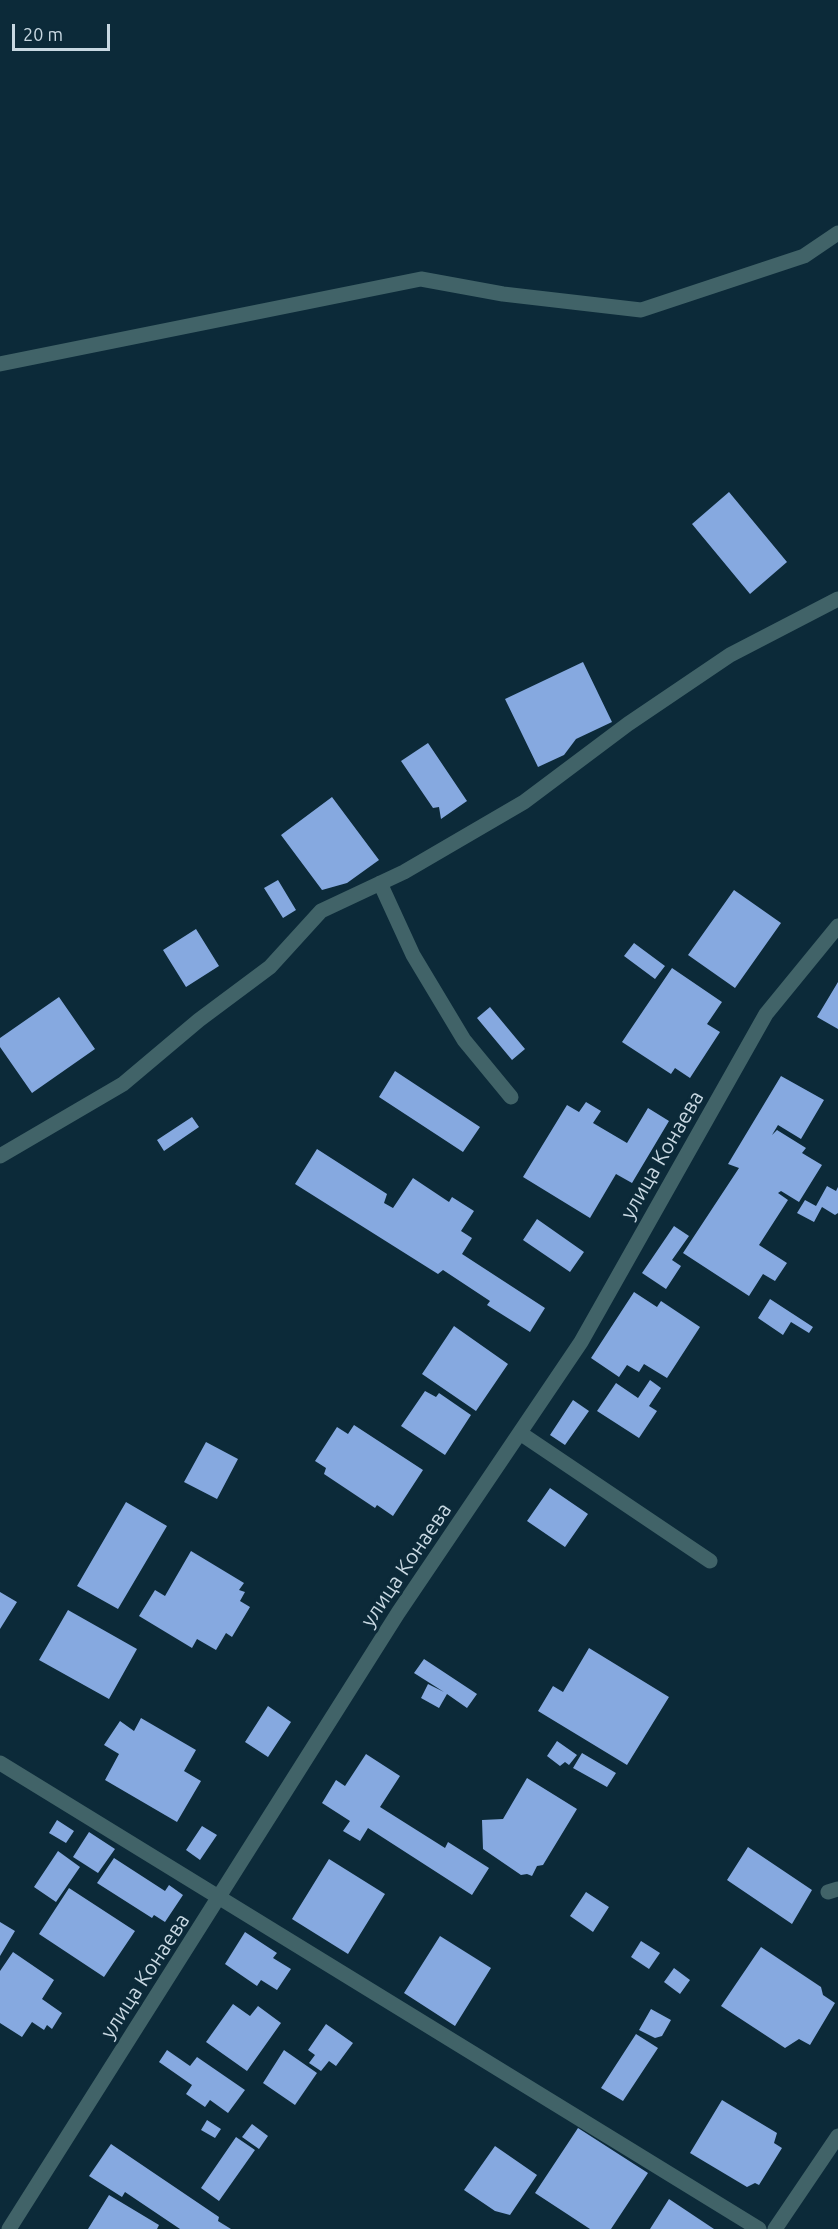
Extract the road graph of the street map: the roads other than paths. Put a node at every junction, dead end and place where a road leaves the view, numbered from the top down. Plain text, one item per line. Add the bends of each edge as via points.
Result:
1 (838, 233) edge
2 (0, 364) edge
3 (838, 599) edge
4 (380, 883) junction
5 (838, 926) edge
6 (511, 1097) dead end
7 (0, 1156) edge
8 (520, 1433) junction
9 (710, 1561) dead end
10 (0, 1763) edge
11 (221, 1897) junction
12 (838, 2136) edge
13 (9, 2229) edge
14 (759, 2229) edge
15 (775, 2229) edge

1 - 2 street via 804,256 641,310 503,294 421,279
3 - 4 street via 730,656 628,724 524,802
4 - 6 street via 413,955 464,1040
4 - 7 street via 321,911 270,967 123,1084
5 - 8 street, улица Конаева via 766,1014 580,1342
8 - 9 street
8 - 11 street, улица Конаева via 398,1613
10 - 11 street
11 - 13 street, улица Конаева
11 - 14 street
12 - 15 street

